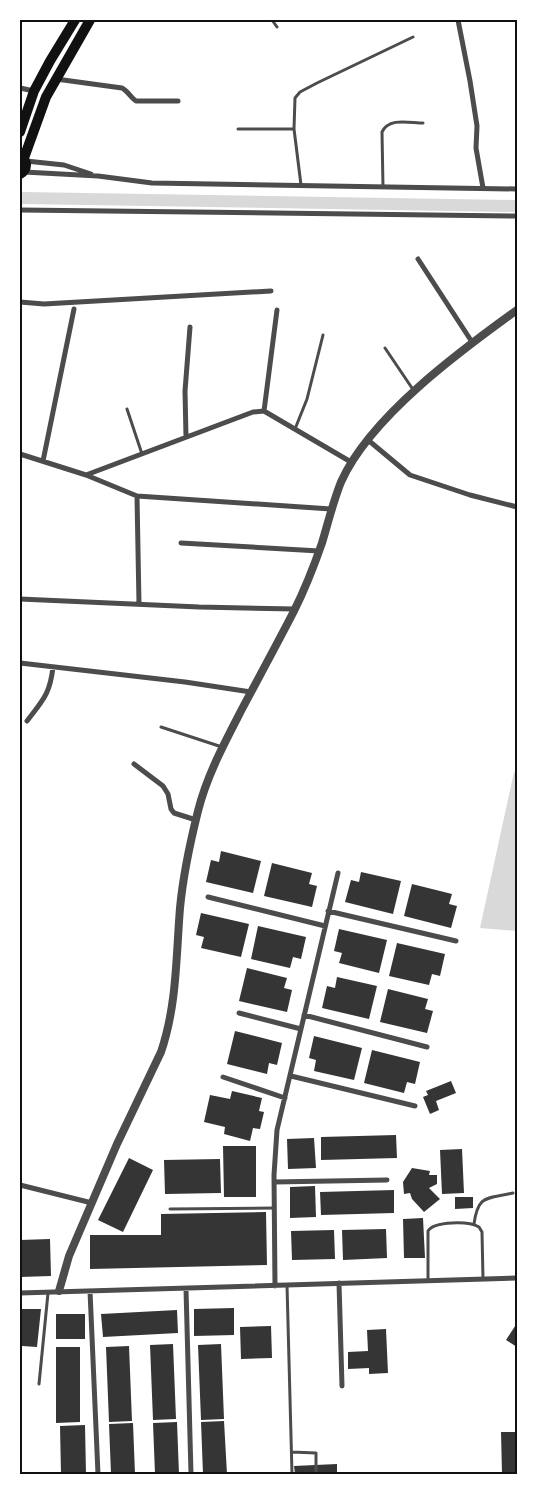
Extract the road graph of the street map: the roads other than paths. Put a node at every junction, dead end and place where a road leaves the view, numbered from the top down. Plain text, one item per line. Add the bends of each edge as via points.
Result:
1 (75, 20) edge
2 (90, 20) edge
3 (272, 20) edge
4 (458, 20) edge
5 (277, 27) dead end
6 (413, 38) dead end
7 (56, 79) junction
8 (20, 88) edge
9 (34, 91) junction
10 (178, 101) dead end
11 (423, 123) dead end
12 (238, 129) dead end
13 (294, 129) junction
14 (20, 132) edge
15 (23, 158) edge
16 (21, 175) edge
17 (98, 176) junction
18 (300, 185) junction
19 (383, 186) junction
20 (483, 188) junction
21 (517, 189) edge
22 (20, 210) edge
23 (517, 216) edge
24 (418, 259) dead end
25 (271, 291) dead end
26 (20, 302) edge
27 (74, 309) dead end
28 (277, 310) dead end
29 (517, 310) edge
30 (190, 327) dead end
31 (324, 335) dead end
32 (472, 342) junction
33 (385, 348) dead end
34 (414, 392) junction
35 (127, 409) dead end
36 (264, 411) junction
37 (295, 430) junction
38 (186, 438) junction
39 (368, 440) junction
40 (20, 454) edge
41 (142, 454) junction
42 (43, 461) junction
43 (351, 462) junction
44 (86, 475) junction
45 (137, 496) junction
46 (517, 507) edge
47 (332, 509) junction
48 (181, 543) dead end
49 (319, 551) junction
50 (20, 599) edge
51 (139, 604) junction
52 (295, 609) junction
53 (20, 663) edge
54 (53, 667) junction
55 (251, 692) junction
56 (27, 721) dead end
57 (161, 727) dead end
58 (222, 747) junction
59 (134, 764) dead end
60 (196, 820) junction
61 (338, 873) dead end
62 (208, 897) dead end
63 (328, 911) junction
64 (325, 926) junction
65 (456, 941) dead end
66 (240, 1013) dead end
67 (304, 1015) junction
68 (302, 1029) junction
69 (427, 1047) dead end
70 (223, 1076) dead end
71 (291, 1076) junction
72 (285, 1098) junction
73 (416, 1106) dead end
74 (387, 1180) dead end
75 (274, 1182) junction
76 (20, 1186) edge
77 (513, 1193) dead end
78 (92, 1203) junction
79 (275, 1208) junction
80 (170, 1209) dead end
81 (474, 1224) junction
82 (483, 1278) junction
83 (517, 1278) edge
84 (428, 1280) junction
85 (339, 1283) junction
86 (287, 1285) junction
87 (275, 1286) junction
88 (186, 1289) junction
89 (59, 1291) junction
90 (90, 1291) junction
91 (48, 1292) junction
92 (20, 1293) edge
93 (39, 1384) dead end
94 (342, 1386) dead end
95 (292, 1452) junction
96 (98, 1474) edge
97 (191, 1474) edge
98 (292, 1474) edge
99 (316, 1474) edge

1 - 9 main road
2 - 7 main road
3 - 5 lane
4 - 20 street via 477,126 476,148
6 - 13 lane via 300,92 295,98
7 - 10 street via 122,88 136,101
7 - 15 main road
8 - 9 street
9 - 14 main road
11 - 19 lane via 391,122 385,126 382,132
12 - 13 lane
13 - 18 lane
15 - 16 main road via 26,167
15 - 17 street via 64,165
16 - 17 street
17 - 18 street via 152,183
18 - 19 street
19 - 20 street
20 - 21 street
22 - 23 street
24 - 32 street
25 - 26 street via 44,304
27 - 42 street
28 - 36 street
29 - 32 street
30 - 38 street via 185,391
31 - 37 lane
32 - 34 street
33 - 34 lane
34 - 39 street
35 - 41 lane
36 - 37 street
36 - 38 street via 253,412
37 - 43 street
38 - 41 street
39 - 43 street
39 - 46 street via 410,475
40 - 42 street
41 - 44 street
42 - 44 street
43 - 47 street
44 - 45 street
45 - 47 street
45 - 51 street
47 - 49 street
48 - 49 street
49 - 52 street
50 - 51 street
51 - 52 street
52 - 55 street
53 - 54 street
54 - 55 street
54 - 56 street via 47,694
55 - 58 street
57 - 58 lane
58 - 60 street
59 - 60 street via 166,791 174,813
60 - 78 street via 182,892 172,1016 161,1052
61 - 63 street
62 - 64 street
63 - 64 street
63 - 65 street
64 - 67 street
66 - 68 street
67 - 68 street
67 - 69 street
68 - 71 street
70 - 72 street
71 - 72 street
71 - 73 street
72 - 75 street via 277,1130
74 - 75 street
75 - 79 street
76 - 78 street
77 - 81 lane via 484,1199 476,1209
78 - 89 street via 69,1256
79 - 80 lane
79 - 87 street
81 - 82 lane via 482,1232
81 - 84 lane via 437,1224 430,1228 427,1238
82 - 83 street
82 - 84 street
84 - 85 street
85 - 86 street
85 - 94 street
86 - 87 street
86 - 95 lane
87 - 88 street
88 - 90 street
88 - 97 street
89 - 90 street
89 - 91 street
90 - 96 street
91 - 92 street
91 - 93 lane
95 - 98 lane
95 - 99 lane via 316,1453

